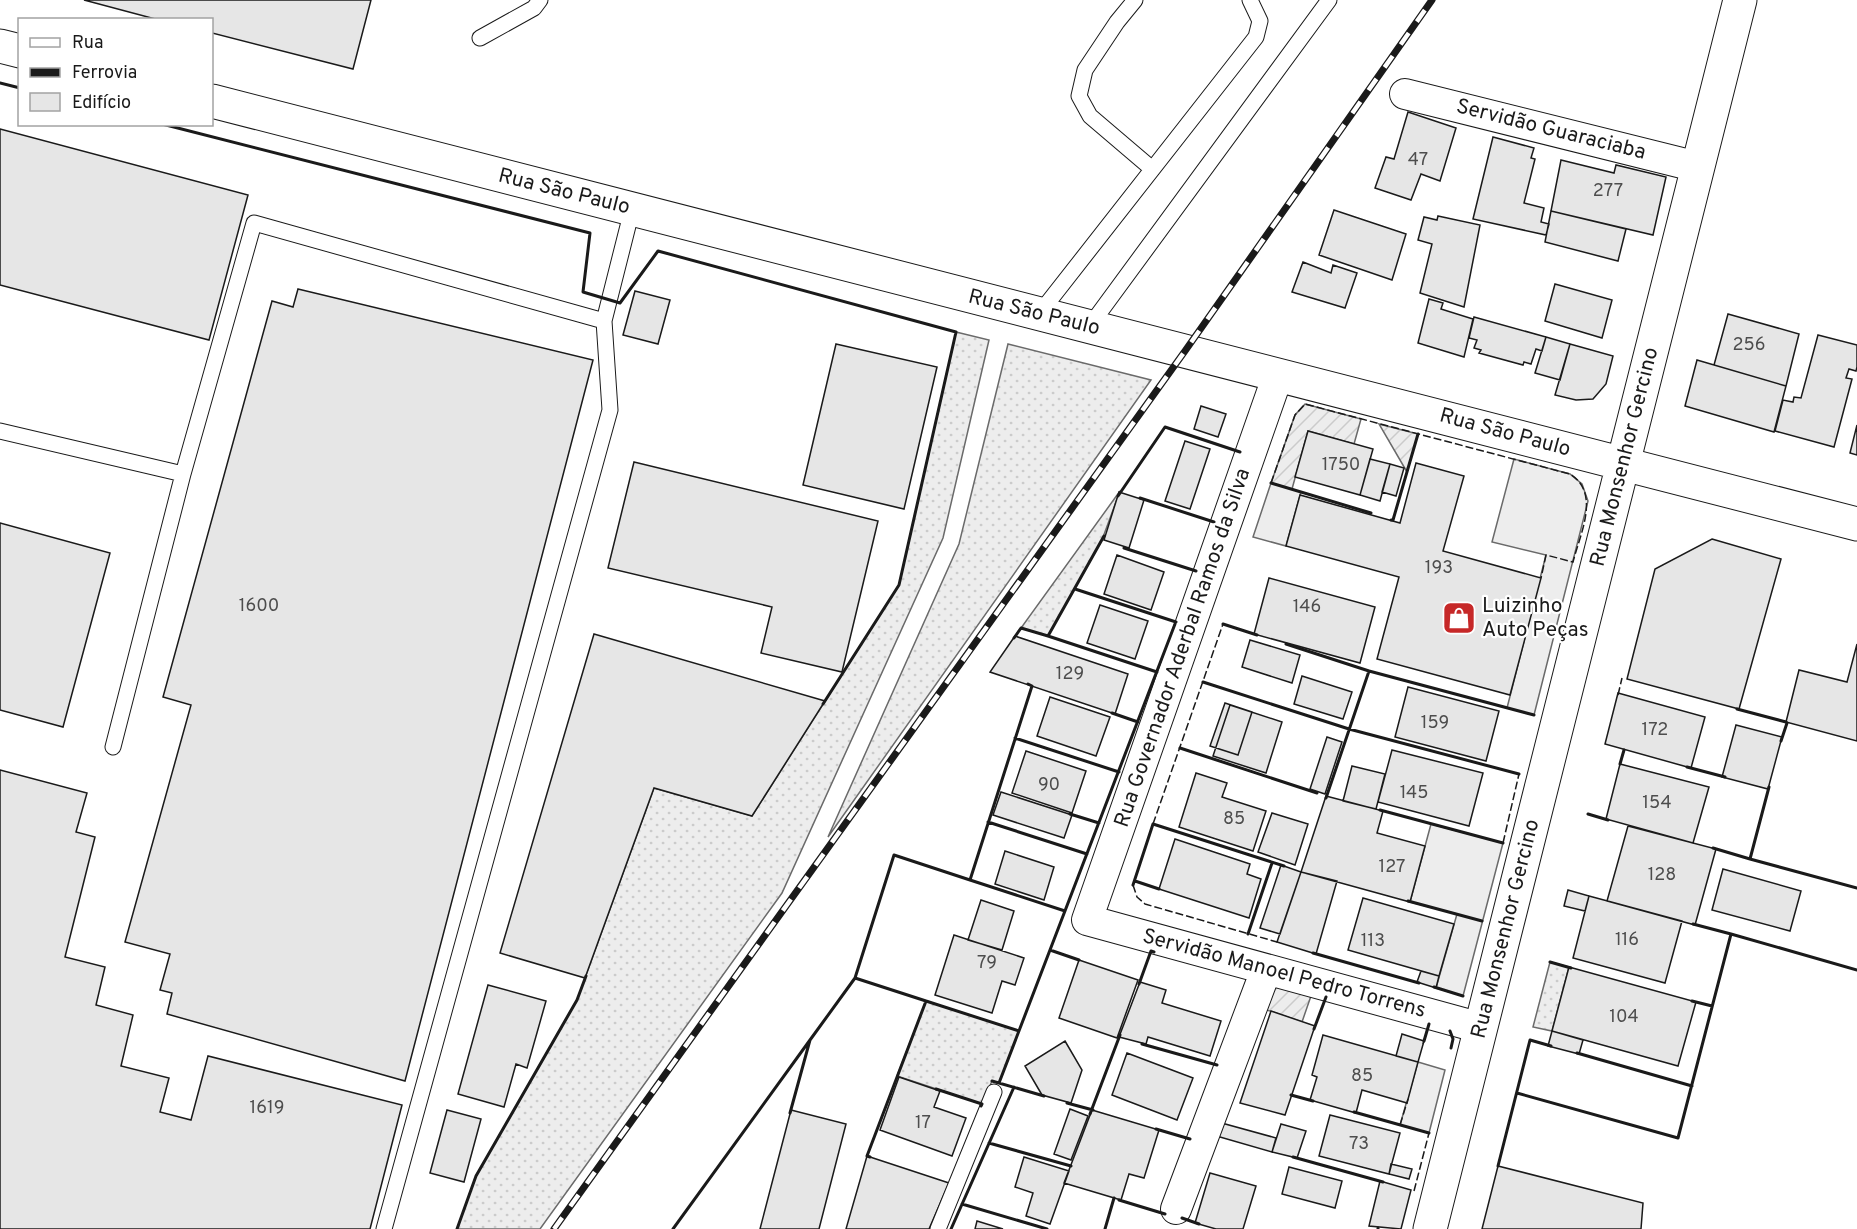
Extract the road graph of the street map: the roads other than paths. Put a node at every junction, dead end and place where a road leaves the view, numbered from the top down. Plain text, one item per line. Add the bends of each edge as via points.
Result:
1 (540, 0) edge
2 (1135, 0) edge
3 (1250, 0) edge
4 (1329, 0) edge
5 (1740, 0) edge
6 (480, 38) dead end
7 (0, 46) edge
8 (18, 50) edge
9 (1405, 94) dead end
10 (213, 101) edge
11 (1698, 167) junction
12 (1150, 168) junction
13 (632, 210) junction
14 (1039, 314) junction
15 (604, 321) junction
16 (1089, 327) junction
17 (1278, 375) junction
18 (0, 432) edge
19 (1623, 464) junction
20 (183, 474) junction
21 (1857, 525) edge
22 (113, 747) dead end
23 (1087, 920) joint
24 (1266, 970) junction
25 (1481, 1028) junction
26 (994, 1092) dead end
27 (1176, 1209) dead end
28 (384, 1229) edge
29 (938, 1229) edge
30 (1430, 1229) edge

1 - 6 lane via 534,8
2 - 12 lane via 1085,70 1079,96 1090,116
3 - 12 lane via 1260,21 1256,37
4 - 16 lane
5 - 11 main road, Rua Monsenhor Gercino
7 - 8 main road
9 - 11 street, Servidão Guaraciaba
10 - 13 main road, Rua São Paulo
11 - 19 main road, Rua Monsenhor Gercino
12 - 14 lane
13 - 14 main road, Rua São Paulo
13 - 15 lane
14 - 16 main road, Rua São Paulo
15 - 20 lane via 254,223
15 - 28 lane via 610,410
16 - 17 main road, Rua São Paulo
17 - 19 main road, Rua São Paulo
17 - 23 street, Rua Governador Aderbal Ramos da Silva
18 - 20 lane
19 - 21 main road, Rua São Paulo
19 - 25 main road, Rua Monsenhor Gercino
20 - 22 lane
23 - 24 street, Servidão Manoel Pedro Torrens
24 - 25 street, Servidão Manoel Pedro Torrens
24 - 27 street
25 - 30 main road, Rua Monsenhor Gercino
26 - 29 lane

